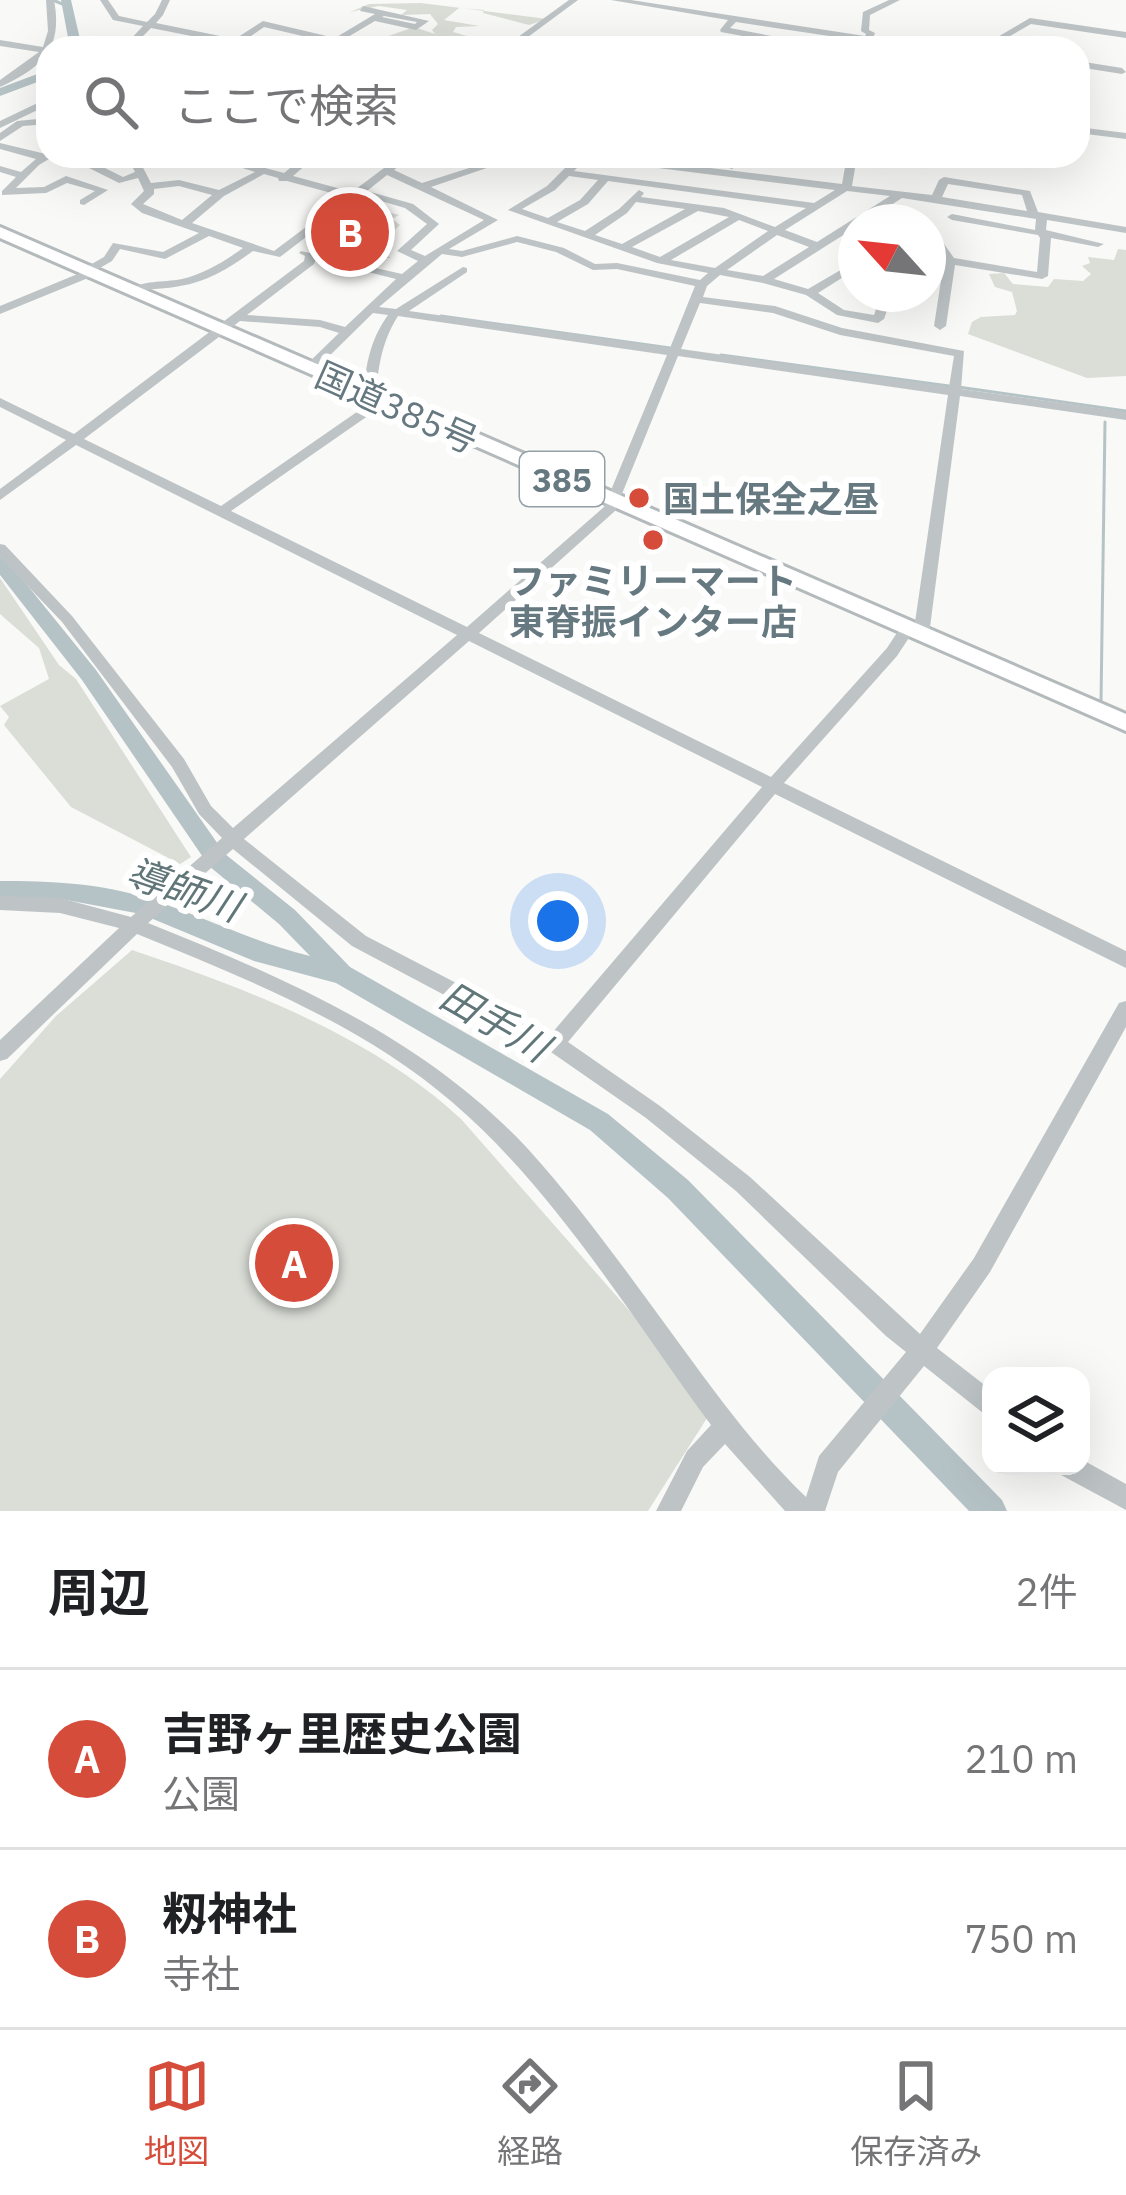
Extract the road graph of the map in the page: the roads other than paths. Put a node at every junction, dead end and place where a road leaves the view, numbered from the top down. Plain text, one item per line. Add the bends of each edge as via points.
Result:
1 (50, 0) edge
2 (104, 0) edge
3 (130, 0) edge
4 (166, 0) edge
5 (574, 0) edge
6 (615, 0) edge
7 (896, 0) edge
8 (363, 9) dead end
9 (734, 19) junction
10 (152, 21) junction
11 (1126, 35) edge
12 (53, 36) edge
13 (138, 36) edge
14 (209, 36) edge
15 (249, 36) edge
16 (315, 36) edge
17 (345, 36) edge
18 (524, 36) edge
19 (763, 36) edge
20 (824, 36) edge
21 (870, 36) edge
22 (1004, 36) edge
23 (0, 44) edge
24 (36, 49) edge
25 (36, 61) edge
26 (1090, 66) edge
27 (1123, 71) dead end
28 (0, 84) edge
29 (36, 108) edge
30 (10, 123) edge
31 (1090, 132) edge
32 (1126, 136) edge
33 (0, 142) edge
34 (36, 153) edge
35 (36, 166) edge
36 (103, 168) edge
37 (138, 168) edge
38 (243, 168) edge
39 (296, 168) edge
40 (391, 168) edge
41 (480, 168) edge
42 (573, 168) edge
43 (688, 168) edge
44 (733, 168) edge
45 (850, 168) edge
46 (0, 169) edge
47 (387, 171) junction
48 (714, 171) junction
49 (140, 173) junction
50 (569, 173) junction
51 (260, 174) junction
52 (24, 176) junction
53 (755, 176) junction
54 (606, 177) junction
55 (283, 179) junction
56 (646, 182) junction
57 (425, 186) junction
58 (148, 187) junction
59 (848, 187) junction
60 (705, 189) junction
61 (5, 194) edge
62 (220, 194) junction
63 (358, 194) junction
64 (901, 194) junction
65 (634, 199) junction
66 (935, 199) junction
67 (84, 202) dead end
68 (886, 204) edge
69 (817, 206) junction
70 (696, 207) junction
71 (1012, 211) junction
72 (1038, 215) junction
73 (738, 216) junction
74 (952, 217) dead end
75 (493, 220) junction
76 (549, 222) junction
77 (185, 223) junction
78 (1004, 227) junction
79 (777, 230) junction
80 (1126, 230) edge
81 (0, 232) edge
82 (207, 233) junction
83 (1038, 233) junction
84 (838, 234) edge
85 (587, 235) junction
86 (517, 239) junction
87 (996, 240) dead end
88 (1098, 244) dead end
89 (294, 245) junction
90 (817, 246) junction
91 (624, 247) junction
92 (250, 248) junction
93 (443, 251) junction
94 (946, 255) edge
95 (310, 257) junction
96 (427, 260) junction
97 (661, 261) junction
98 (950, 261) junction
99 (716, 269) junction
100 (463, 270) dead end
101 (87, 273) junction
102 (838, 275) edge
103 (404, 278) junction
104 (765, 280) junction
105 (702, 284) junction
106 (0, 292) edge
107 (131, 292) junction
108 (810, 293) junction
109 (694, 299) junction
110 (21, 301) junction
111 (371, 309) junction
112 (0, 310) edge
113 (881, 312) edge
114 (396, 313) junction
115 (878, 319) junction
116 (230, 324) junction
117 (940, 326) dead end
118 (347, 332) junction
119 (889, 343) junction
120 (672, 352) junction
121 (309, 369) junction
122 (956, 392) junction
123 (376, 398) junction
124 (0, 402) edge
125 (1126, 416) edge
126 (76, 440) junction
127 (0, 496) edge
128 (612, 501) junction
129 (222, 512) junction
130 (0, 548) edge
131 (914, 632) junction
132 (468, 634) junction
133 (1126, 723) edge
134 (773, 784) junction
135 (231, 838) junction
136 (0, 902) edge
137 (135, 924) junction
138 (1126, 960) edge
139 (1126, 1009) edge
140 (1121, 1037) edge
141 (555, 1044) junction
142 (0, 1052) edge
143 (923, 1349) junction
144 (982, 1398) edge
145 (727, 1425) junction
146 (1086, 1475) edge
147 (1126, 1498) edge
148 (668, 1511) edge
149 (803, 1511) edge
150 (813, 1511) edge

1 - 12 street
2 - 10 street via 116,18
3 - 10 street via 124,16
4 - 10 street
5 - 18 street
6 - 9 street
7 - 21 street via 866,14
8 - 17 street via 377,16
9 - 19 street via 724,30
9 - 20 street
10 - 13 street
10 - 14 street
11 - 22 street via 1030,21
15 - 16 street via 263,24
23 - 24 street
25 - 28 street
26 - 27 street
29 - 30 street
30 - 33 street
31 - 32 street
33 - 34 street
35 - 52 street
36 - 49 street via 123,181
37 - 49 street
38 - 51 street
39 - 55 street
40 - 47 street
41 - 57 street
42 - 50 street
43 - 48 street
44 - 53 street
45 - 59 street
46 - 52 street
47 - 57 street
47 - 63 street
48 - 53 street
48 - 60 street
49 - 58 street
50 - 54 street
50 - 76 street via 513,210
51 - 55 street
51 - 62 street
52 - 61 street
53 - 59 street
54 - 56 street
54 - 76 street
55 - 63 street
56 - 60 street
56 - 65 street
57 - 75 street
58 - 62 street via 179,182
58 - 77 street via 150,195 136,204
59 - 64 street
59 - 69 street
60 - 69 street
61 - 67 street via 66,179 103,190
62 - 77 street
63 - 89 street
63 - 96 street via 409,206 434,224 403,251
64 - 66 street
64 - 68 street
65 - 70 street
65 - 85 street
66 - 71 street
66 - 72 street via 944,180 1026,193
69 - 79 street
70 - 73 street
70 - 91 street
71 - 72 street
71 - 78 street
72 - 80 street
72 - 83 street
73 - 79 street
73 - 97 street
74 - 78 street
75 - 86 street
75 - 93 street
76 - 85 street
77 - 82 street
78 - 83 street
78 - 87 street
79 - 90 street
79 - 99 street
81 - 101 highway, 国道385号 / 385
82 - 92 street
82 - 101 street via 165,256 117,245
83 - 88 street
83 - 98 street via 1042,276
84 - 90 street
85 - 91 street
86 - 93 street via 462,254
86 - 105 street via 593,267
89 - 92 street via 280,255
89 - 95 street
90 - 104 street
91 - 97 street
92 - 107 street via 221,269
93 - 96 street
94 - 98 street
95 - 103 street
95 - 116 street
96 - 103 street
97 - 99 street
98 - 117 street
99 - 104 street
99 - 105 street
100 - 114 street
101 - 107 highway, 国道385号 / 385
101 - 110 street
102 - 108 street
103 - 111 street
104 - 108 street
105 - 109 street
106 - 110 street
107 - 116 highway, 国道385号 / 385
108 - 115 street via 841,314
109 - 119 street via 782,311
109 - 120 street
110 - 112 street
111 - 114 street
111 - 118 street
113 - 115 street
114 - 120 street
114 - 123 street via 381,329
115 - 119 street
116 - 118 street via 309,320
116 - 121 highway, 国道385号 / 385
116 - 126 street
118 - 121 street
119 - 122 street via 960,354
120 - 122 street
120 - 128 street
121 - 123 highway, 国道385号 / 385
122 - 125 street
122 - 131 street
123 - 128 highway, 国道385号 / 385
123 - 129 street
124 - 126 street
126 - 127 street
126 - 129 street
128 - 131 highway, 国道385号 / 385
128 - 132 street
129 - 132 street
130 - 135 street via 107,668
131 - 133 highway, 国道385号 / 385
131 - 134 street
132 - 134 street
132 - 135 street
134 - 138 street
134 - 141 street
135 - 137 street
135 - 141 street via 359,941
136 - 137 street via 76,906
137 - 142 street
137 - 145 street via 374,1036 471,1107 565,1210
139 - 140 street
140 - 143 street
141 - 143 street via 742,1184
143 - 144 street
143 - 150 street via 828,1465
145 - 148 street via 695,1459
145 - 149 street
146 - 147 street

